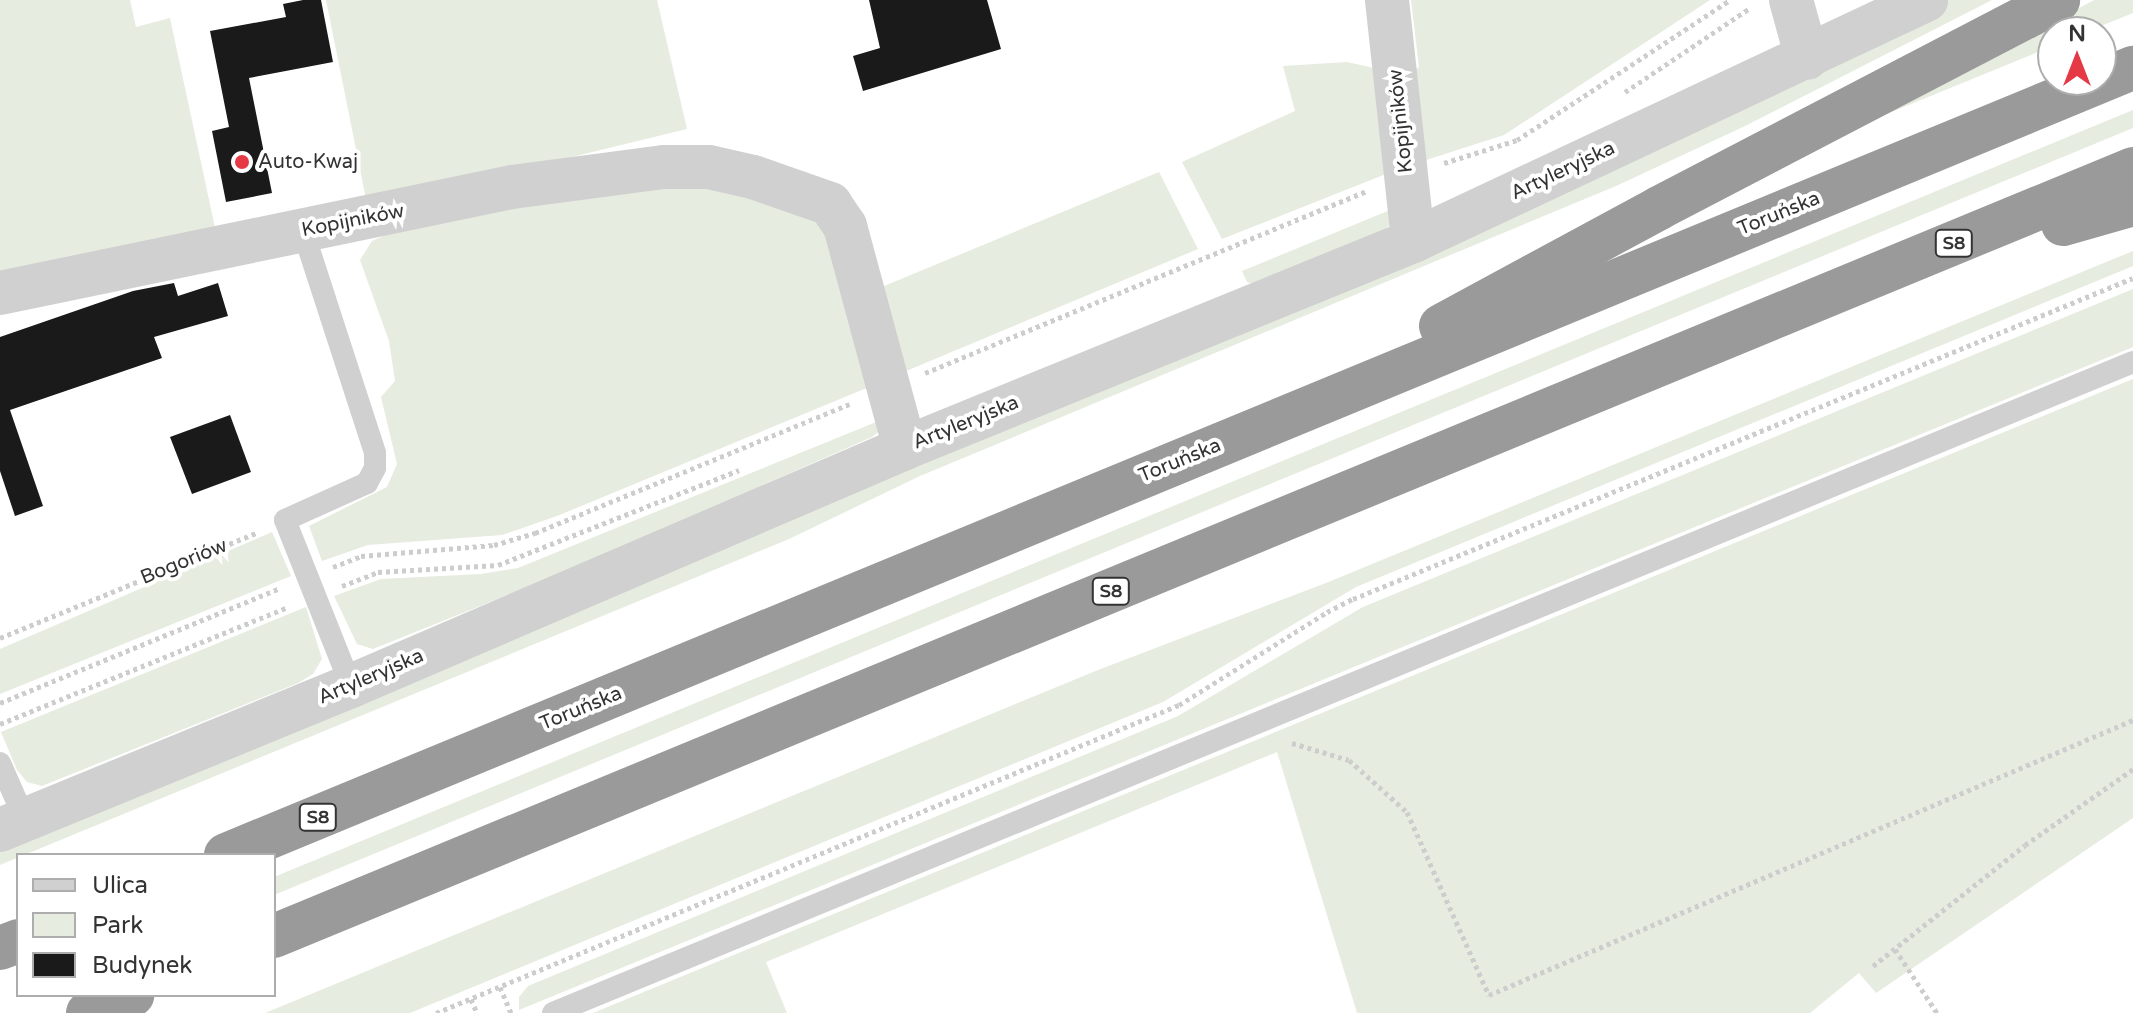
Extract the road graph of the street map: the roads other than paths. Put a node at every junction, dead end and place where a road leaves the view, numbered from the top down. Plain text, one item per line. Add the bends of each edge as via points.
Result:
1 (1387, 0) edge
2 (1791, 0) edge
3 (1926, 0) edge
4 (2058, 0) edge
5 (1807, 58) junction
6 (2133, 68) edge
7 (2133, 169) edge
8 (2133, 204) edge
9 (303, 231) junction
10 (1413, 241) junction
11 (0, 293) edge
12 (1775, 316) junction
13 (2133, 362) edge
14 (905, 448) junction
15 (1150, 474) junction
16 (351, 686) junction
17 (0, 763) edge
18 (13, 825) edge
19 (231, 853) edge
20 (276, 935) edge
21 (127, 997) edge
22 (88, 1013) edge
23 (553, 1013) edge

1 - 10 street, Kopijników
2 - 5 street
3 - 5 street, Artyleryjska
4 - 15 highway via 1334,384
5 - 10 street, Artyleryjska
6 - 15 highway, Toruńska / S8
7 - 12 highway, S8
8 - 12 highway
9 - 11 street, Kopijników
9 - 14 street, Kopijników via 512,187 664,167 709,167 830,204 845,226
9 - 16 lane via 375,453 367,483 285,520
10 - 14 street, Artyleryjska
12 - 20 highway, S8
13 - 23 lane
14 - 16 street, Artyleryjska
15 - 19 highway, Toruńska / S8
16 - 18 street, Artyleryjska
17 - 18 lane
21 - 22 highway

